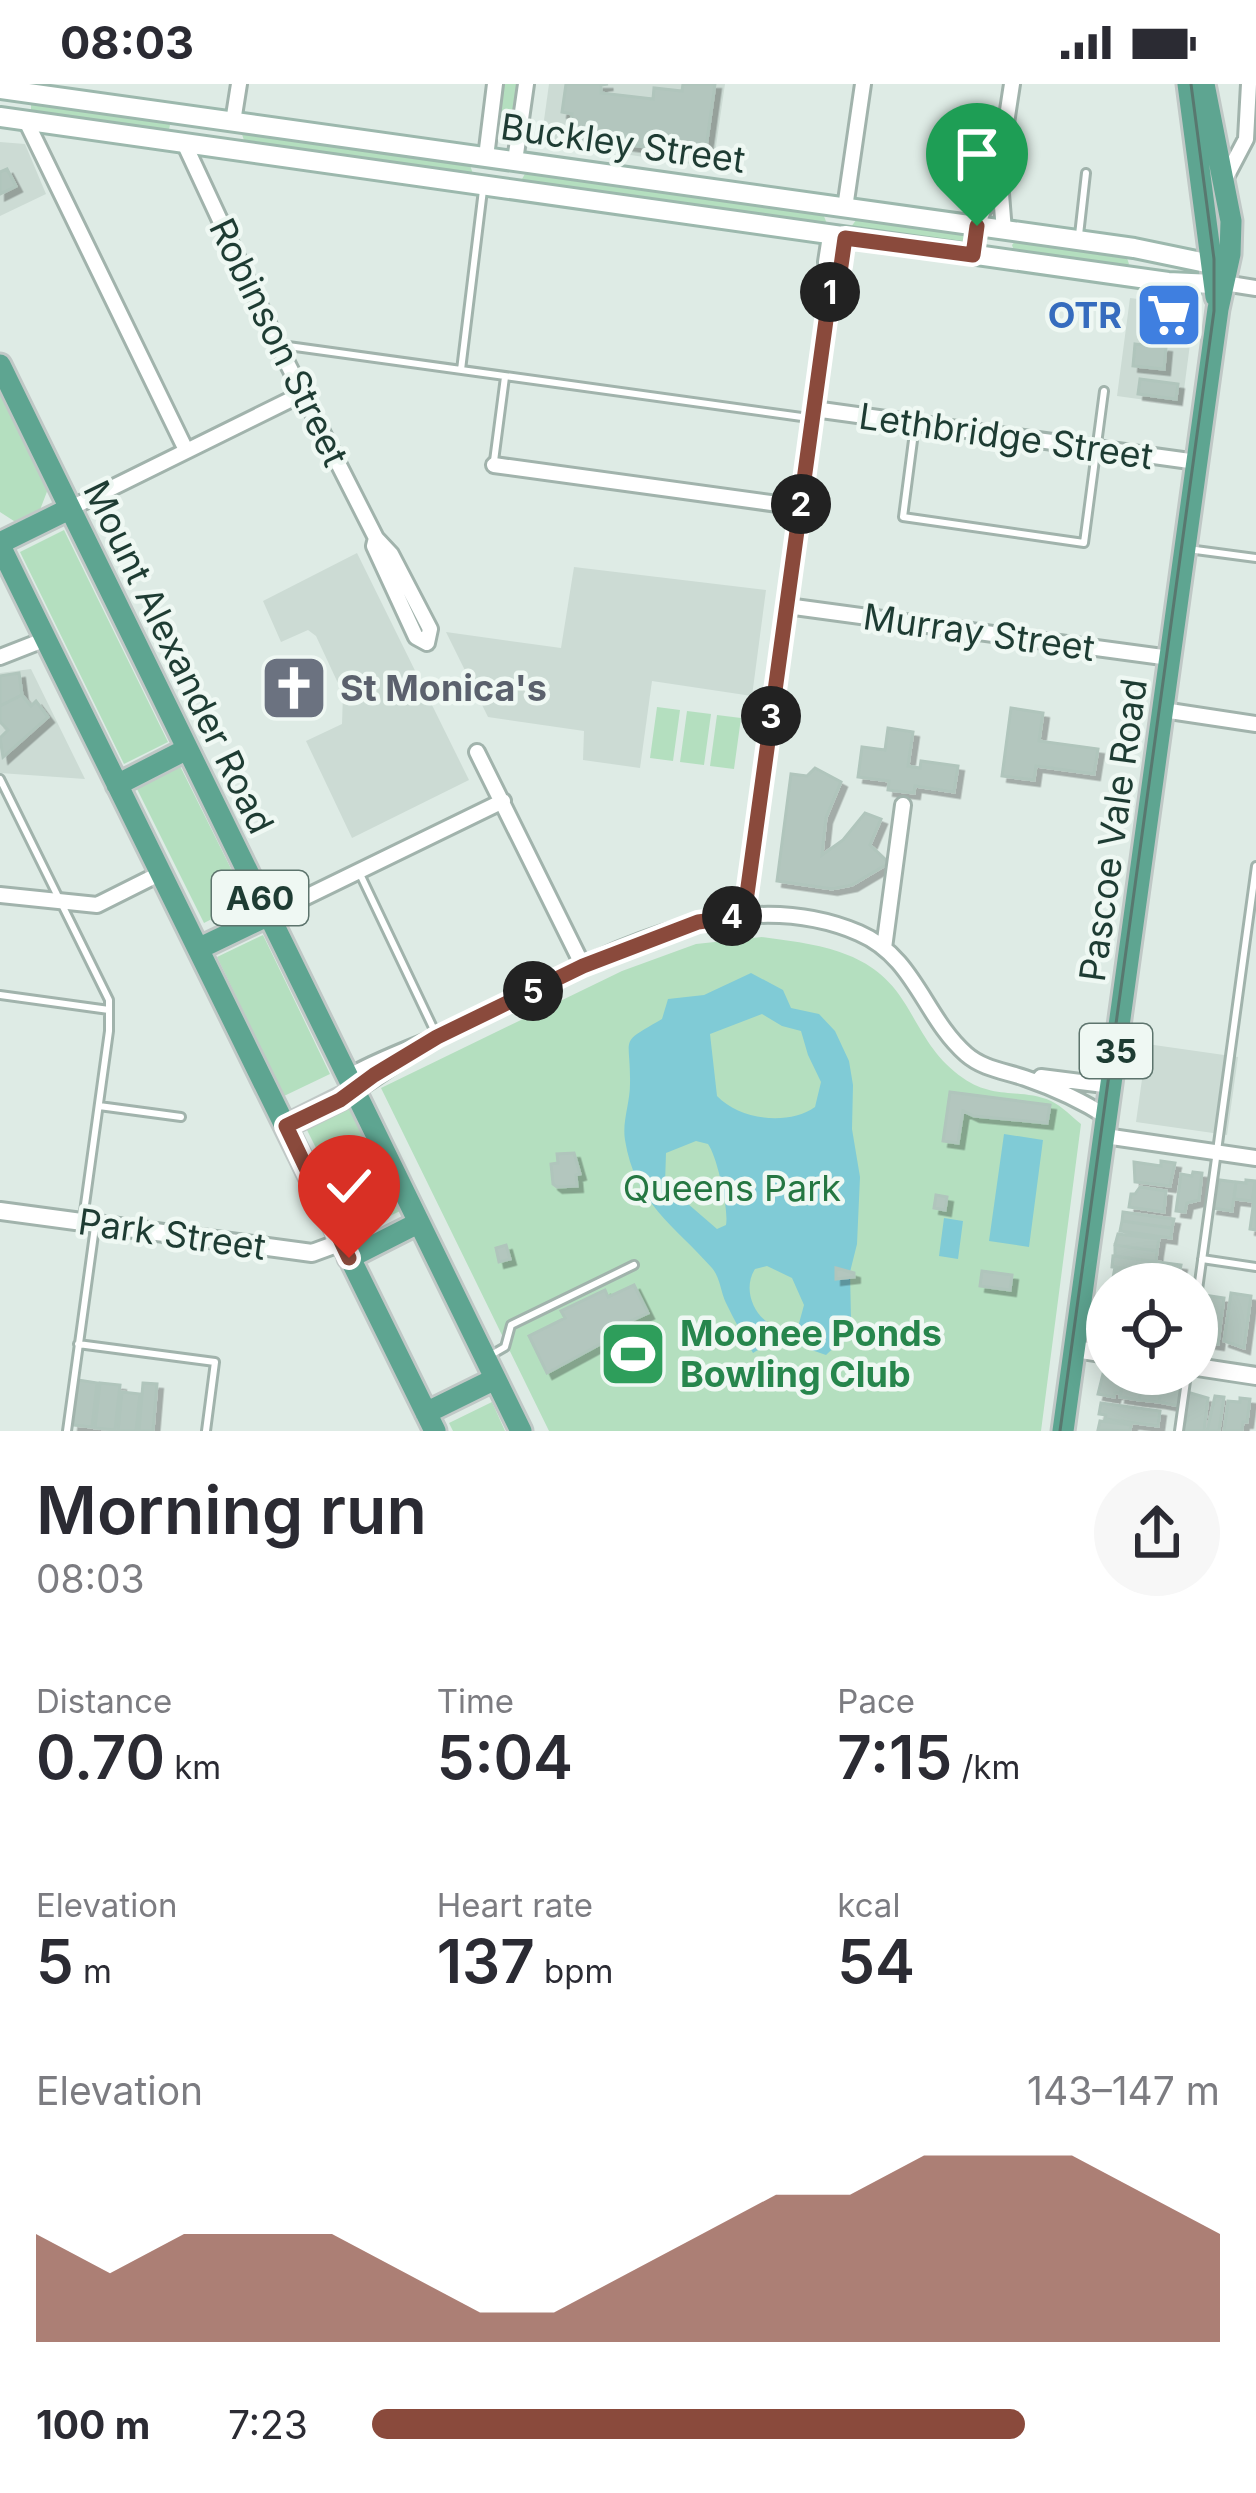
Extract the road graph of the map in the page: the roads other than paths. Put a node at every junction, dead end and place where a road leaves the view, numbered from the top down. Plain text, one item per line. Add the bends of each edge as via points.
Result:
1 (239, 84) edge
2 (495, 84) edge
3 (526, 84) edge
4 (863, 84) edge
5 (1012, 84) edge
6 (1188, 84) edge
7 (1204, 84) edge
8 (1250, 84) edge
9 (27, 88) edge
10 (0, 89) edge
11 (188, 115) junction
12 (0, 117) edge
13 (233, 122) junction
14 (27, 123) junction
15 (184, 145) junction
16 (229, 151) junction
17 (485, 157) junction
18 (515, 161) junction
19 (999, 169) junction
20 (1086, 173) dead end
21 (1225, 179) junction
22 (484, 187) junction
23 (845, 208) junction
24 (977, 226) junction
25 (1004, 230) junction
26 (838, 237) junction
27 (1078, 240) junction
28 (1134, 248) junction
29 (973, 255) junction
30 (1000, 259) junction
31 (1136, 277) junction
32 (1216, 277) junction
33 (1256, 288) edge
34 (278, 345) junction
35 (0, 365) edge
36 (461, 370) junction
37 (505, 377) junction
38 (1104, 391) dead end
39 (304, 393) junction
40 (813, 414) junction
41 (915, 424) junction
42 (1096, 449) junction
43 (186, 450) junction
44 (1197, 462) junction
45 (494, 465) joint
46 (800, 507) junction
47 (69, 509) junction
48 (376, 538) junction
49 (0, 544) edge
50 (1185, 548) junction
51 (1256, 558) edge
52 (787, 606) junction
53 (46, 639) junction
54 (0, 657) edge
55 (1170, 658) junction
56 (1163, 710) junction
57 (1256, 724) edge
58 (187, 749) junction
59 (477, 752) dead end
60 (0, 778) edge
61 (117, 784) junction
62 (503, 801) junction
63 (903, 805) dead end
64 (1256, 866) edge
65 (359, 871) junction
66 (161, 873) junction
67 (0, 896) edge
68 (63, 904) junction
69 (268, 915) junction
70 (744, 916) junction
71 (884, 948) junction
72 (198, 949) junction
73 (583, 966) junction
74 (0, 995) edge
75 (110, 1010) junction
76 (437, 1037) junction
77 (1018, 1076) junction
78 (350, 1084) junction
79 (1112, 1086) junction
80 (99, 1106) junction
81 (181, 1118) dead end
82 (283, 1121) junction
83 (1106, 1126) junction
84 (1217, 1152) junction
85 (1256, 1157) edge
86 (0, 1211) edge
87 (89, 1223) junction
88 (418, 1223) junction
89 (345, 1250) junction
90 (1202, 1259) junction
91 (1201, 1263) edge
92 (634, 1265) dead end
93 (1256, 1267) edge
94 (77, 1344) junction
95 (1075, 1349) junction
96 (1086, 1351) edge
97 (490, 1369) junction
98 (1218, 1370) edge
99 (1256, 1376) edge
100 (1184, 1395) edge
101 (430, 1422) edge
102 (67, 1431) edge
103 (206, 1431) edge
104 (521, 1431) edge
105 (1064, 1431) edge
106 (1180, 1431) edge

1 - 13 street
2 - 17 street
3 - 18 street
4 - 23 street
5 - 19 street
6 - 32 main road, Pascoe Vale Road / 35
7 - 21 main road, Pascoe Vale Road / 35
8 - 21 street via 1244,143
9 - 10 main road, Buckley Street
9 - 11 main road, Buckley Street
9 - 14 main road
11 - 13 main road, Buckley Street
11 - 15 main road
12 - 14 main road, Buckley Street
13 - 16 main road
13 - 17 main road, Buckley Street
14 - 15 main road, Buckley Street
14 - 43 street
15 - 16 main road, Buckley Street
15 - 34 street, Robinson Street
16 - 22 main road, Buckley Street
17 - 18 main road, Buckley Street
17 - 22 main road
18 - 22 main road
18 - 23 main road, Buckley Street
19 - 24 street
19 - 25 street
20 - 27 lane
21 - 32 main road, Pascoe Vale Road / 35 via 1232,240
22 - 26 main road, Buckley Street
22 - 36 lane
23 - 24 main road, Buckley Street
23 - 26 main road
24 - 25 main road, Buckley Street
24 - 29 main road
25 - 27 main road, Buckley Street
25 - 30 main road
26 - 29 main road, Buckley Street
26 - 40 street via 841,266 830,291
27 - 28 main road, Buckley Street
28 - 31 main road
28 - 32 main road, Buckley Street
29 - 30 main road, Buckley Street
30 - 31 main road, Buckley Street
31 - 32 main road, Buckley Street
32 - 33 street, Buckley Street
32 - 44 main road, Pascoe Vale Road / 35
34 - 36 lane
34 - 39 street, Robinson Street
35 - 47 main road, Mount Alexander Road / A60
36 - 37 lane
37 - 40 lane
37 - 45 lane
38 - 42 lane
39 - 43 street
39 - 48 street, Robinson Street
40 - 41 street, Lethbridge Street
40 - 46 street
41 - 42 street, Lethbridge Street
41 - 42 lane via 903,517 1084,543
42 - 44 street, Lethbridge Street
43 - 47 street
44 - 50 main road, Pascoe Vale Road / 35
45 - 46 street
46 - 52 street
47 - 49 main road
47 - 58 main road, Mount Alexander Road / A60
48 - 48 street, Robinson Street via 430,628 427,643 416,638
49 - 53 main road, A60
50 - 51 lane
50 - 55 main road, Pascoe Vale Road / 35
52 - 55 street, Murray Street
52 - 70 street
53 - 54 street
53 - 61 main road, A60
55 - 56 main road, Pascoe Vale Road / 35
56 - 57 street
56 - 79 main road, Pascoe Vale Road / 35
58 - 61 main road
58 - 69 main road, Mount Alexander Road / A60
59 - 62 street
60 - 68 lane
61 - 66 main road, A60
62 - 65 street
62 - 73 street
63 - 71 street
64 - 84 lane
65 - 69 street
65 - 76 lane
66 - 68 street via 97,905
66 - 72 main road, A60
67 - 68 street
68 - 75 lane
69 - 72 main road
69 - 78 main road, Mount Alexander Road / A60
70 - 71 street via 843,928
70 - 73 street via 698,922
71 - 77 street via 965,1054
72 - 82 main road, A60
73 - 76 street
74 - 75 lane
75 - 80 lane
76 - 78 street
77 - 79 street
77 - 83 street via 1072,1096
78 - 82 main road
78 - 88 main road, Mount Alexander Road / A60
79 - 83 main road, Pascoe Vale Road / 35
80 - 81 lane
80 - 87 lane
82 - 89 main road, A60
83 - 84 street
83 - 95 main road, Pascoe Vale Road / 35
84 - 85 street
84 - 90 lane
86 - 87 street, Park Street
87 - 89 street, Park Street via 312,1253
87 - 94 lane
88 - 89 main road
88 - 97 main road, Mount Alexander Road / A60
89 - 101 main road, A60
90 - 91 lane
90 - 93 lane
92 - 97 lane via 511,1324
94 - 102 lane
94 - 103 lane via 215,1362
95 - 96 street
95 - 105 main road, Pascoe Vale Road / 35
97 - 101 main road
97 - 104 main road, Mount Alexander Road / A60
98 - 99 street
100 - 106 lane

